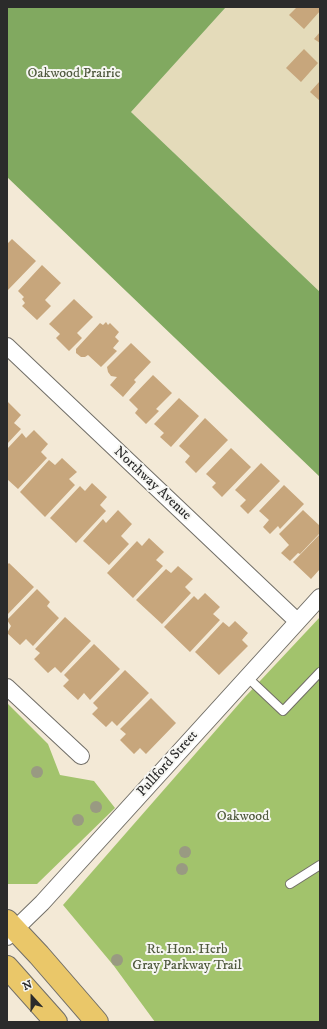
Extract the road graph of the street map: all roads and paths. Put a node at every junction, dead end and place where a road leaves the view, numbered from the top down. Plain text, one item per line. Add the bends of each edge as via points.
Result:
1 (7, 346) edge
2 (320, 597) edge
3 (297, 621) junction
4 (320, 672) edge
5 (247, 677) junction
6 (7, 687) edge
7 (81, 756) dead end
8 (320, 865) edge
9 (290, 884) dead end
10 (10, 929) edge
11 (7, 966) edge
12 (56, 1022) edge
13 (97, 1022) edge

1 - 3 street, Northway Avenue
2 - 3 street, Pullford Street
3 - 5 street, Pullford Street
4 - 5 lane via 283,711
5 - 10 street, Pullford Street via 42,903
6 - 7 street
8 - 9 lane
10 - 13 main road
11 - 12 main road

